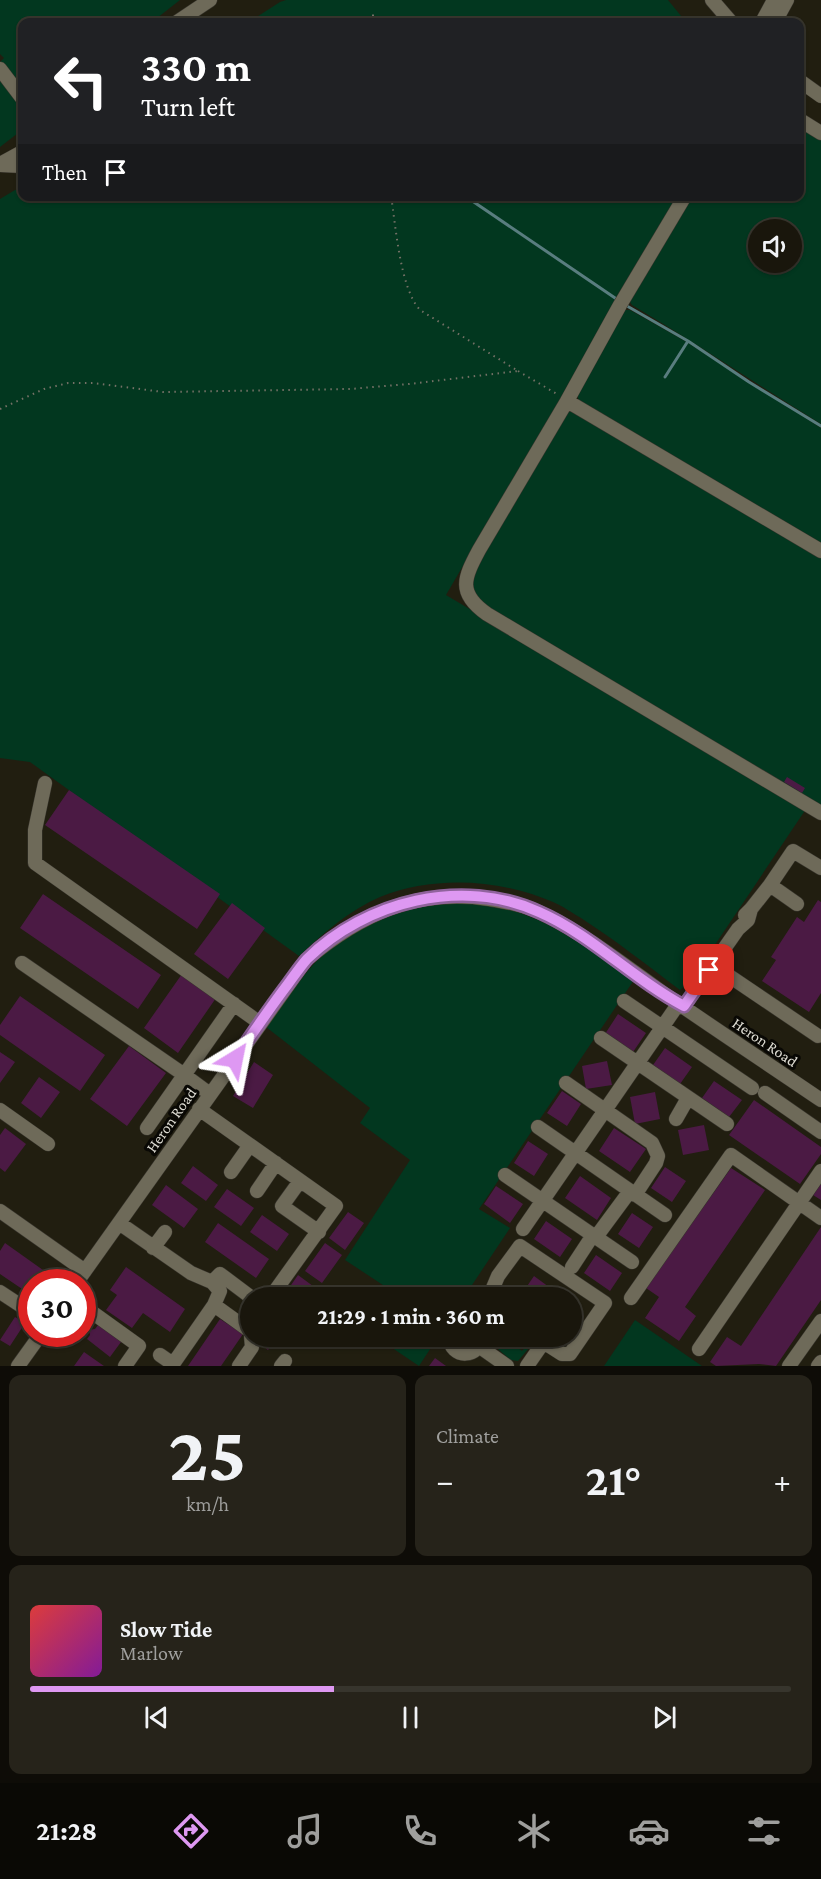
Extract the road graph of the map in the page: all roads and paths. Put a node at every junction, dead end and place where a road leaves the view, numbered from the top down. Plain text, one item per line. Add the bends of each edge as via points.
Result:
1 (210, 0) edge
2 (712, 0) edge
3 (774, 0) edge
4 (787, 0) edge
5 (373, 14) dead end
6 (183, 18) edge
7 (373, 18) edge
8 (728, 18) edge
9 (764, 18) edge
10 (777, 18) edge
11 (0, 69) edge
12 (804, 84) edge
13 (18, 93) edge
14 (821, 96) edge
15 (804, 122) edge
16 (821, 133) edge
17 (18, 154) edge
18 (0, 165) edge
19 (18, 166) edge
20 (392, 201) edge
21 (682, 201) edge
22 (518, 371) junction
23 (565, 399) junction
24 (0, 409) edge
25 (821, 551) edge
26 (45, 783) dead end
27 (821, 813) edge
28 (821, 868) edge
29 (770, 885) junction
30 (797, 904) dead end
31 (22, 963) dead end
32 (711, 968) junction
33 (624, 1001) dead end
34 (234, 1004) junction
35 (681, 1005) junction
36 (260, 1023) junction
37 (662, 1027) junction
38 (818, 1036) dead end
39 (601, 1038) dead end
40 (637, 1063) junction
41 (183, 1074) junction
42 (566, 1083) dead end
43 (752, 1088) dead end
44 (765, 1093) dead end
45 (210, 1094) junction
46 (688, 1098) junction
47 (821, 1100) edge
48 (199, 1109) junction
49 (0, 1110) edge
50 (604, 1111) junction
51 (676, 1119) dead end
52 (727, 1124) dead end
53 (538, 1127) dead end
54 (147, 1128) dead end
55 (821, 1132) edge
56 (48, 1144) dead end
57 (250, 1145) junction
58 (575, 1153) junction
59 (276, 1163) junction
60 (821, 1171) edge
61 (231, 1172) dead end
62 (505, 1175) dead end
63 (300, 1181) junction
64 (257, 1191) dead end
65 (632, 1193) junction
66 (543, 1201) junction
67 (800, 1203) junction
68 (664, 1215) dead end
69 (2, 1218) edge
70 (821, 1218) edge
71 (119, 1223) junction
72 (523, 1229) dead end
73 (165, 1232) dead end
74 (319, 1232) junction
75 (594, 1236) junction
76 (153, 1248) junction
77 (632, 1262) dead end
78 (572, 1266) dead end
79 (82, 1269) edge
80 (86, 1269) edge
81 (213, 1282) junction
82 (278, 1287) edge
83 (493, 1287) edge
84 (581, 1287) edge
85 (582, 1288) edge
86 (240, 1289) edge
87 (0, 1292) edge
88 (631, 1298) dead end
89 (18, 1304) edge
90 (214, 1305) junction
91 (96, 1315) edge
92 (821, 1321) edge
93 (240, 1324) edge
94 (582, 1337) edge
95 (32, 1347) edge
96 (252, 1347) edge
97 (452, 1347) edge
98 (477, 1347) edge
99 (485, 1347) edge
100 (535, 1347) edge
101 (550, 1347) edge
102 (575, 1347) edge
103 (699, 1349) dead end
104 (160, 1356) dead end
105 (821, 1362) edge
106 (500, 1364) edge
107 (18, 1366) edge
108 (125, 1366) edge
109 (239, 1366) edge
110 (527, 1366) edge
111 (789, 1366) edge
112 (818, 1366) edge

1 - 6 street
2 - 8 street
3 - 9 street
4 - 10 street
5 - 7 path
11 - 13 street
12 - 14 street
15 - 16 street
17 - 18 street
18 - 19 street
20 - 22 path via 405,281 414,304
21 - 23 street
22 - 23 path
22 - 24 path via 338,389 163,392 93,382 68,383
23 - 25 street
23 - 27 street via 466,575 468,597 487,614
26 - 34 street via 35,830 35,863
28 - 29 street via 793,851
29 - 30 street
29 - 32 street
31 - 41 street
32 - 35 street
32 - 38 street
33 - 37 street
34 - 36 street
34 - 41 street
35 - 36 street, Heron Road via 540,912 520,904 471,896 445,897 397,905 335,937 306,960
35 - 37 street
35 - 47 street, Heron Road
36 - 45 street, Heron Road
37 - 40 street
37 - 43 street
39 - 40 street
40 - 46 street
40 - 50 street
41 - 45 street
41 - 54 street
42 - 50 street
44 - 55 street
45 - 48 street, Heron Road
46 - 51 street
46 - 52 street
48 - 57 street
48 - 71 street, Heron Road
49 - 56 street
50 - 58 street
50 - 65 street via 657,1150 656,1163
53 - 58 street
57 - 59 street
57 - 61 street
58 - 65 street
58 - 66 street
59 - 63 street
59 - 64 street
60 - 67 street
62 - 66 street
63 - 74 street via 336,1206
63 - 74 street via 282,1206
65 - 68 street
65 - 75 street
66 - 72 street
66 - 75 street
67 - 70 street
67 - 88 street via 731,1155
67 - 103 street
69 - 79 street
71 - 76 street
71 - 80 street, Heron Road
73 - 76 street
74 - 82 street
75 - 77 street
75 - 78 street
76 - 81 street via 191,1273
81 - 86 street via 220,1274
81 - 90 street via 220,1291
83 - 84 street via 520,1246
85 - 94 street via 605,1303
87 - 89 street
90 - 93 street
90 - 104 street via 173,1364
91 - 108 street via 139,1346
92 - 111 street
95 - 107 street
96 - 109 street
97 - 98 street via 459,1353 471,1354
99 - 106 street
100 - 110 street
101 - 102 street via 570,1354
105 - 112 street

